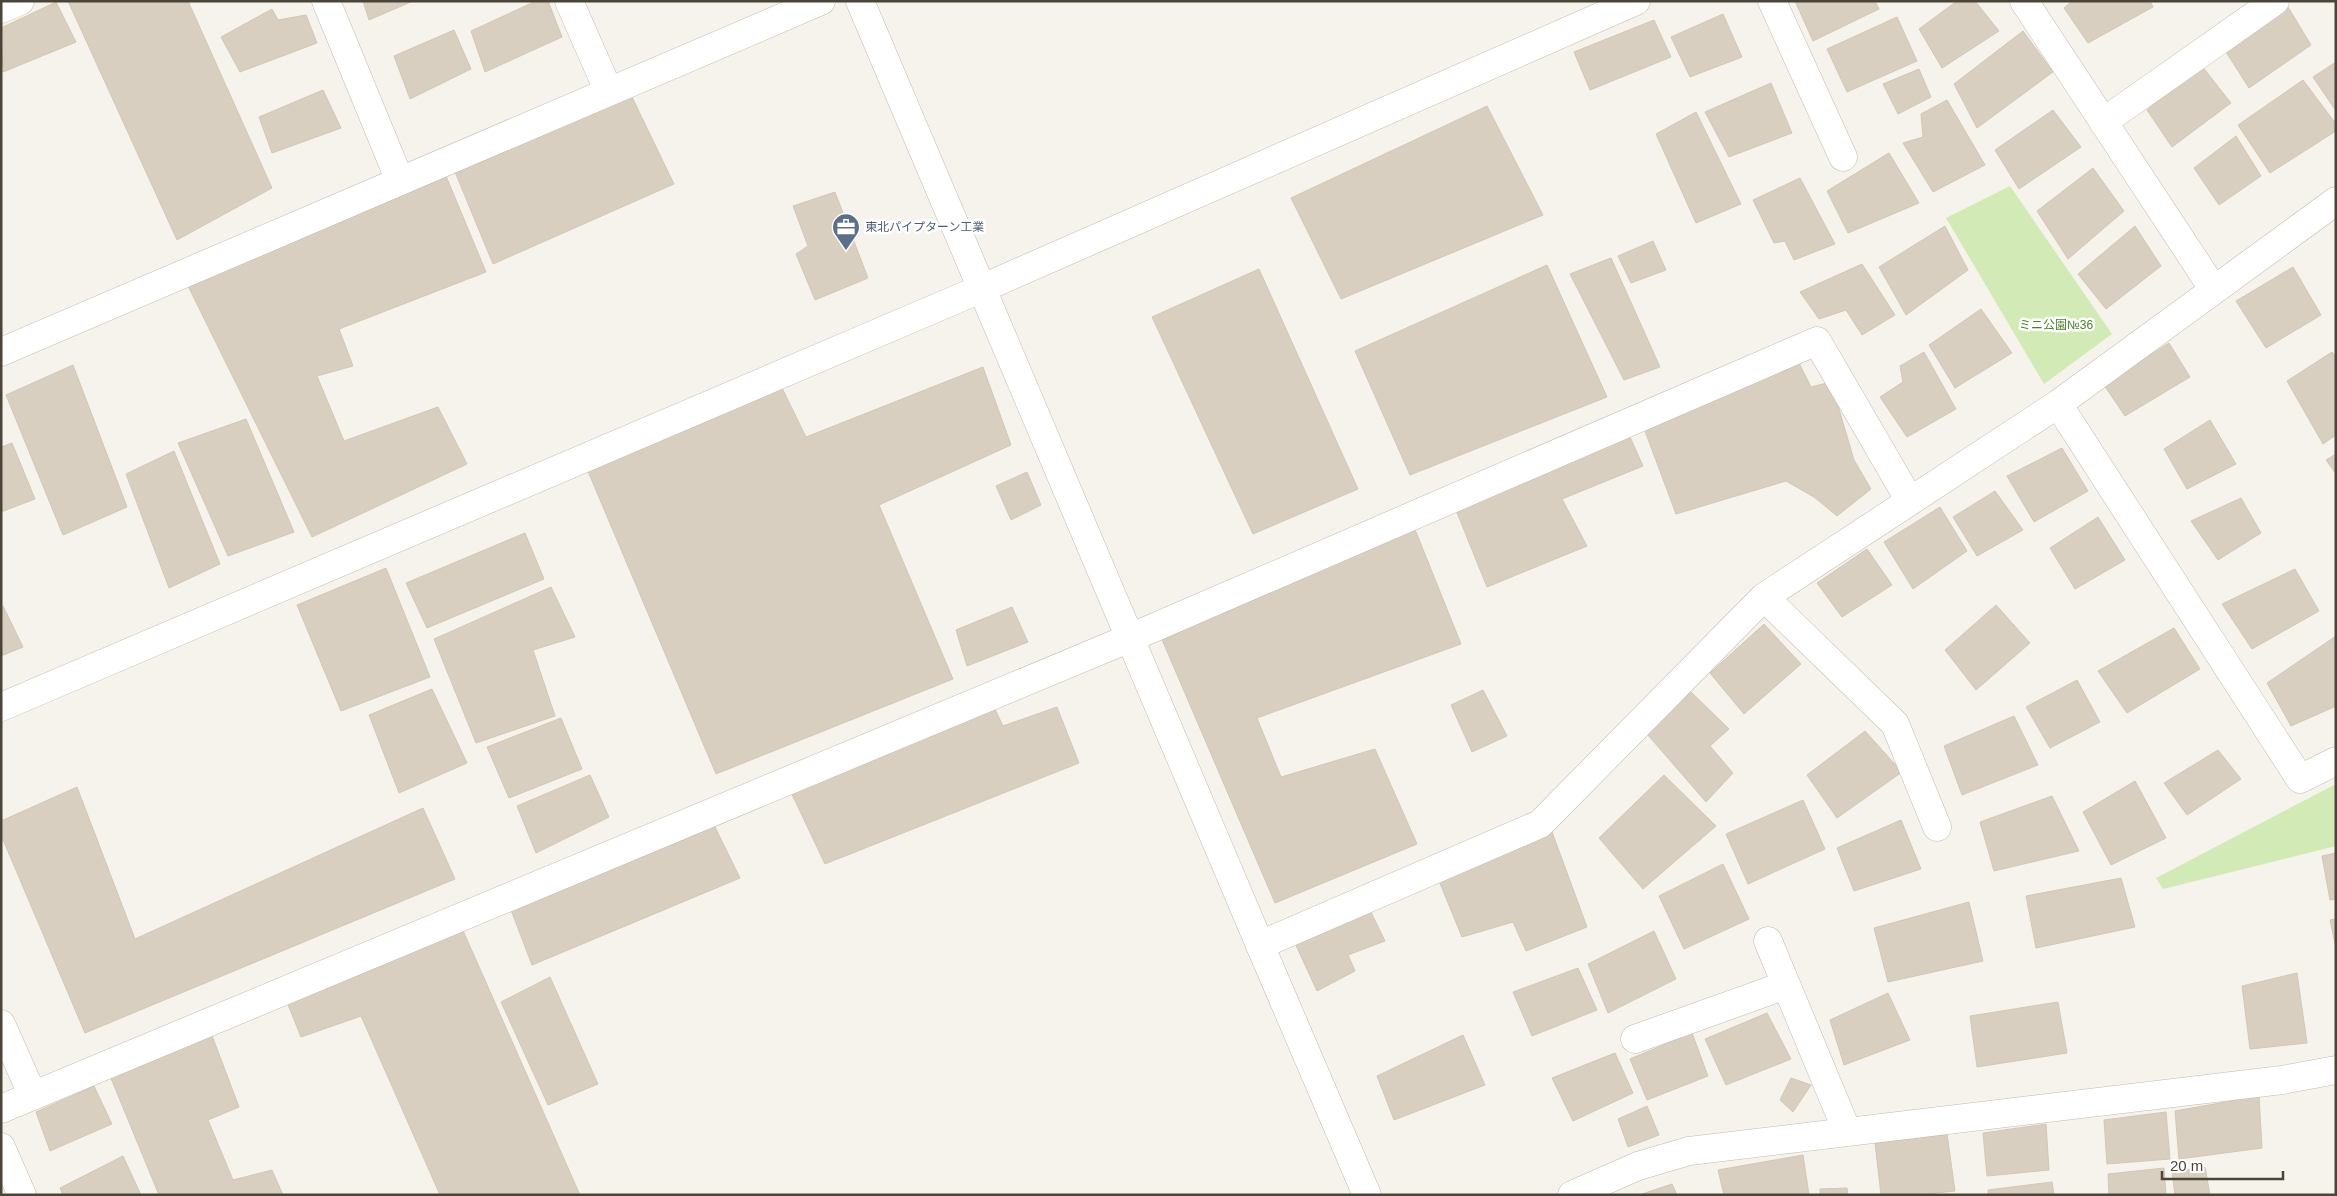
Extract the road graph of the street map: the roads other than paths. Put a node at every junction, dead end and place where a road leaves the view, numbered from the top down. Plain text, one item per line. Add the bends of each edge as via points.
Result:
1 (20, 1) edge
2 (326, 1) edge
3 (569, 1) edge
4 (821, 1) edge
5 (860, 1) edge
6 (1636, 1) edge
7 (1772, 1) edge
8 (2024, 1) edge
9 (2275, 1) edge
10 (1, 9) edge
11 (609, 92) junction
12 (2103, 122) junction
13 (1843, 158) dead end
14 (400, 181) junction
15 (2336, 201) edge
16 (983, 288) junction
17 (2214, 290) junction
18 (1, 352) edge
19 (2058, 404) junction
20 (1910, 501) junction
21 (1764, 597) junction
22 (1130, 638) junction
23 (1, 707) edge
24 (2336, 761) edge
25 (1937, 827) dead end
26 (1768, 940) dead end
27 (1260, 945) junction
28 (1786, 985) junction
29 (1, 1024) edge
30 (1635, 1039) dead end
31 (2336, 1070) edge
32 (33, 1096) junction
33 (1, 1109) edge
34 (1848, 1131) junction
35 (1, 1147) edge
36 (22, 1195) edge
37 (1367, 1195) edge
38 (1572, 1195) edge

1 - 10 street
2 - 14 street
3 - 11 street
4 - 11 street
5 - 16 street
6 - 16 street
7 - 13 street
8 - 12 street
9 - 12 street
11 - 14 street
12 - 17 street
14 - 18 street
15 - 17 street
16 - 22 street
16 - 23 street
17 - 19 street
19 - 20 street
19 - 24 street via 2300,779
20 - 21 street
20 - 22 street via 1817,341
21 - 25 street via 1895,724
21 - 27 street via 1540,824
22 - 27 street
22 - 32 street
26 - 28 street
27 - 37 street
28 - 30 street
28 - 34 street
29 - 32 street
31 - 34 street via 2282,1080
32 - 33 street
34 - 38 street via 1689,1151 1638,1166
35 - 36 street

